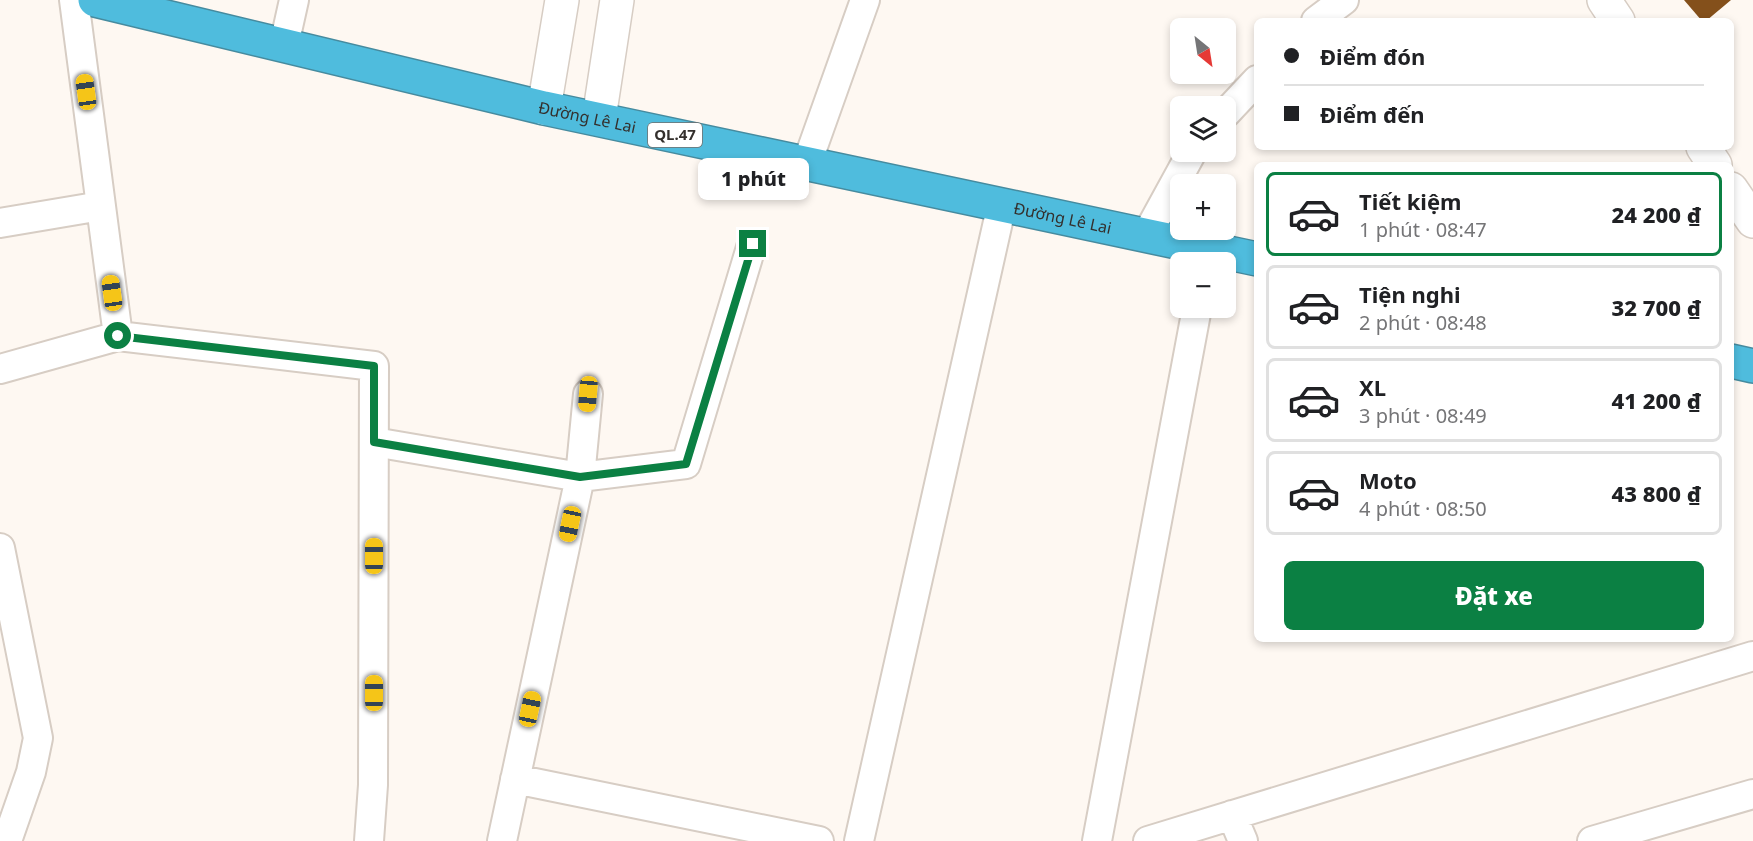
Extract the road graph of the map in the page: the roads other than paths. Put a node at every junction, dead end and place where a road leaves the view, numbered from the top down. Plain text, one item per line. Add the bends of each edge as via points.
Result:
1 (74, 0) edge
2 (95, 0) edge
3 (294, 0) edge
4 (562, 0) edge
5 (617, 0) edge
6 (865, 0) edge
7 (1344, 0) edge
8 (1604, 0) edge
9 (1320, 18) edge
10 (1616, 18) edge
11 (284, 45) junction
12 (1254, 83) edge
13 (1236, 102) edge
14 (544, 108) junction
15 (599, 118) junction
16 (1187, 162) edge
17 (807, 163) junction
18 (1734, 193) edge
19 (1002, 204) junction
20 (101, 206) junction
21 (1753, 221) edge
22 (0, 223) edge
23 (1146, 236) junction
24 (753, 244) dead end
25 (1195, 252) edge
26 (1236, 258) edge
27 (1254, 260) edge
28 (1195, 318) edge
29 (118, 336) junction
30 (1734, 362) edge
31 (1753, 366) edge
32 (0, 369) edge
33 (588, 394) dead end
34 (374, 442) junction
35 (580, 477) junction
36 (0, 548) edge
37 (1753, 656) edge
38 (515, 779) junction
39 (1753, 794) edge
40 (1232, 815) junction
41 (7, 841) edge
42 (369, 841) edge
43 (502, 841) edge
44 (819, 841) edge
45 (859, 841) edge
46 (1097, 841) edge
47 (1148, 841) edge
48 (1243, 841) edge
49 (1592, 841) edge

1 - 20 street
2 - 11 highway, Đường Lê Lai / QL.47
3 - 11 street
4 - 14 main road
5 - 15 main road
6 - 17 street
7 - 9 street
8 - 10 main road
11 - 14 highway, Đường Lê Lai / QL.47
12 - 13 street
14 - 15 highway, Đường Lê Lai / QL.47
15 - 17 highway, Đường Lê Lai / QL.47
16 - 23 street
17 - 19 highway, Đường Lê Lai / QL.47
18 - 21 main road
19 - 23 highway, Đường Lê Lai / QL.47
19 - 45 street
20 - 22 street
20 - 29 street
23 - 25 highway, Đường Lê Lai / QL.47
24 - 35 street via 686,464
26 - 27 highway, Đường Lê Lai / QL.47
28 - 46 street
29 - 32 street
29 - 34 street via 374,366
30 - 31 highway
33 - 35 street
34 - 35 street
34 - 42 street via 373,784
35 - 38 street
36 - 41 street via 38,738 31,772
37 - 40 street
38 - 43 street
38 - 44 street
39 - 49 street
40 - 47 street
40 - 48 street

